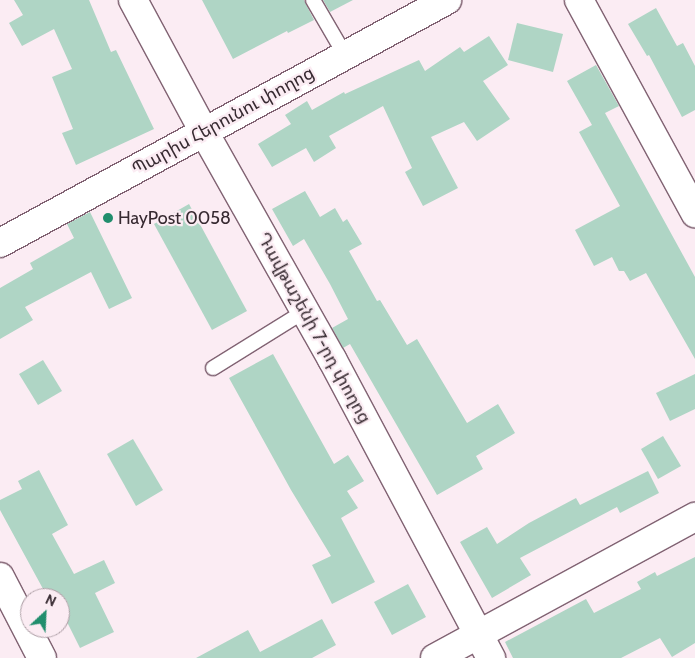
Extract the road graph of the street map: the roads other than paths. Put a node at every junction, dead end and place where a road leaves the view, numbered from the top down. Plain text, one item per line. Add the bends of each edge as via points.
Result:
1 (133, 0) edge
2 (313, 0) edge
3 (446, 0) edge
4 (579, 0) edge
5 (345, 55) junction
6 (204, 132) junction
7 (695, 214) edge
8 (0, 243) edge
9 (305, 311) junction
10 (213, 368) dead end
11 (695, 517) edge
12 (0, 577) edge
13 (479, 634) junction
14 (42, 658) edge
15 (435, 658) edge
16 (491, 658) edge

1 - 6 street, Դավթաշենի 7-րդ փողոց
2 - 5 lane
3 - 5 street, Պարիս Հերունու փողոց
4 - 7 street
5 - 6 street, Պարիս Հերունու փողոց
6 - 8 street, Պարիս Հերունու փողոց
6 - 9 street, Դավթաշենի 7-րդ փողոց
9 - 10 lane
9 - 13 street, Դավթաշենի 7-րդ փողոց
11 - 13 street
12 - 14 street
13 - 15 street
13 - 16 street, Դավթաշենի 7-րդ փողոց

